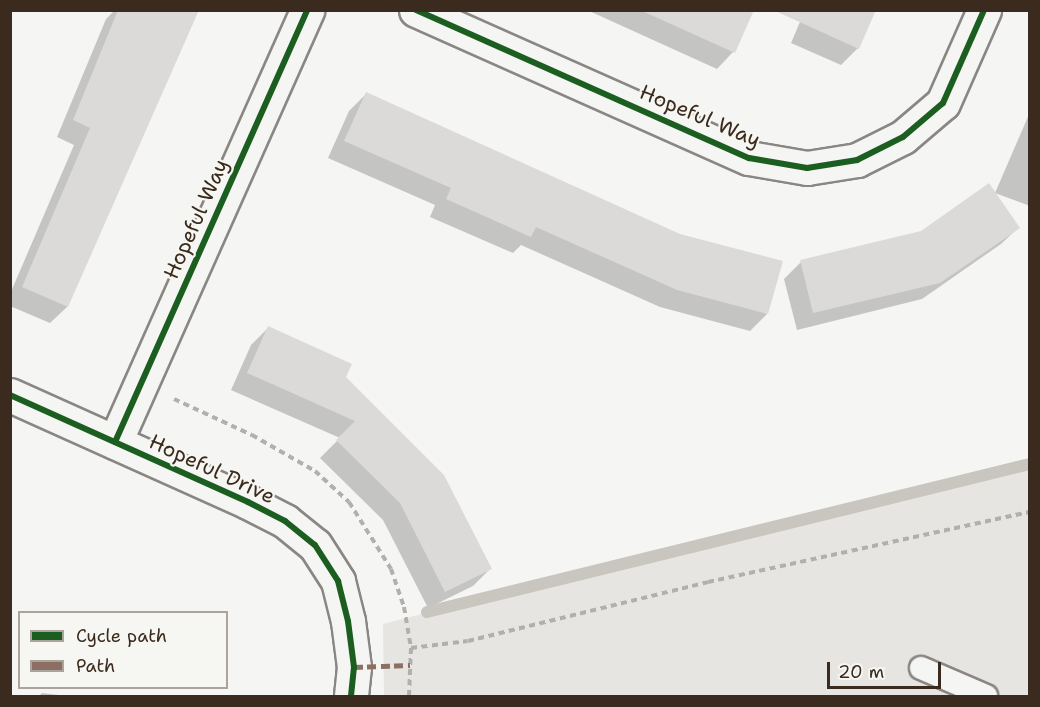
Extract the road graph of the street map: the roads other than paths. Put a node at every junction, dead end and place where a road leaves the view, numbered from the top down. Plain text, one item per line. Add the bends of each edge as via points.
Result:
1 (307, 10) edge
2 (416, 10) edge
3 (984, 10) edge
4 (10, 395) edge
5 (115, 442) junction
6 (921, 668) dead end
7 (351, 696) edge
8 (986, 696) edge

1 - 5 street, Hopeful Way
2 - 3 street, Hopeful Way via 749,158 807,168 857,160 903,137 943,103
4 - 5 street, Hopeful Drive
5 - 7 street, Hopeful Drive via 285,521 315,545 338,581 354,667
6 - 8 lane

